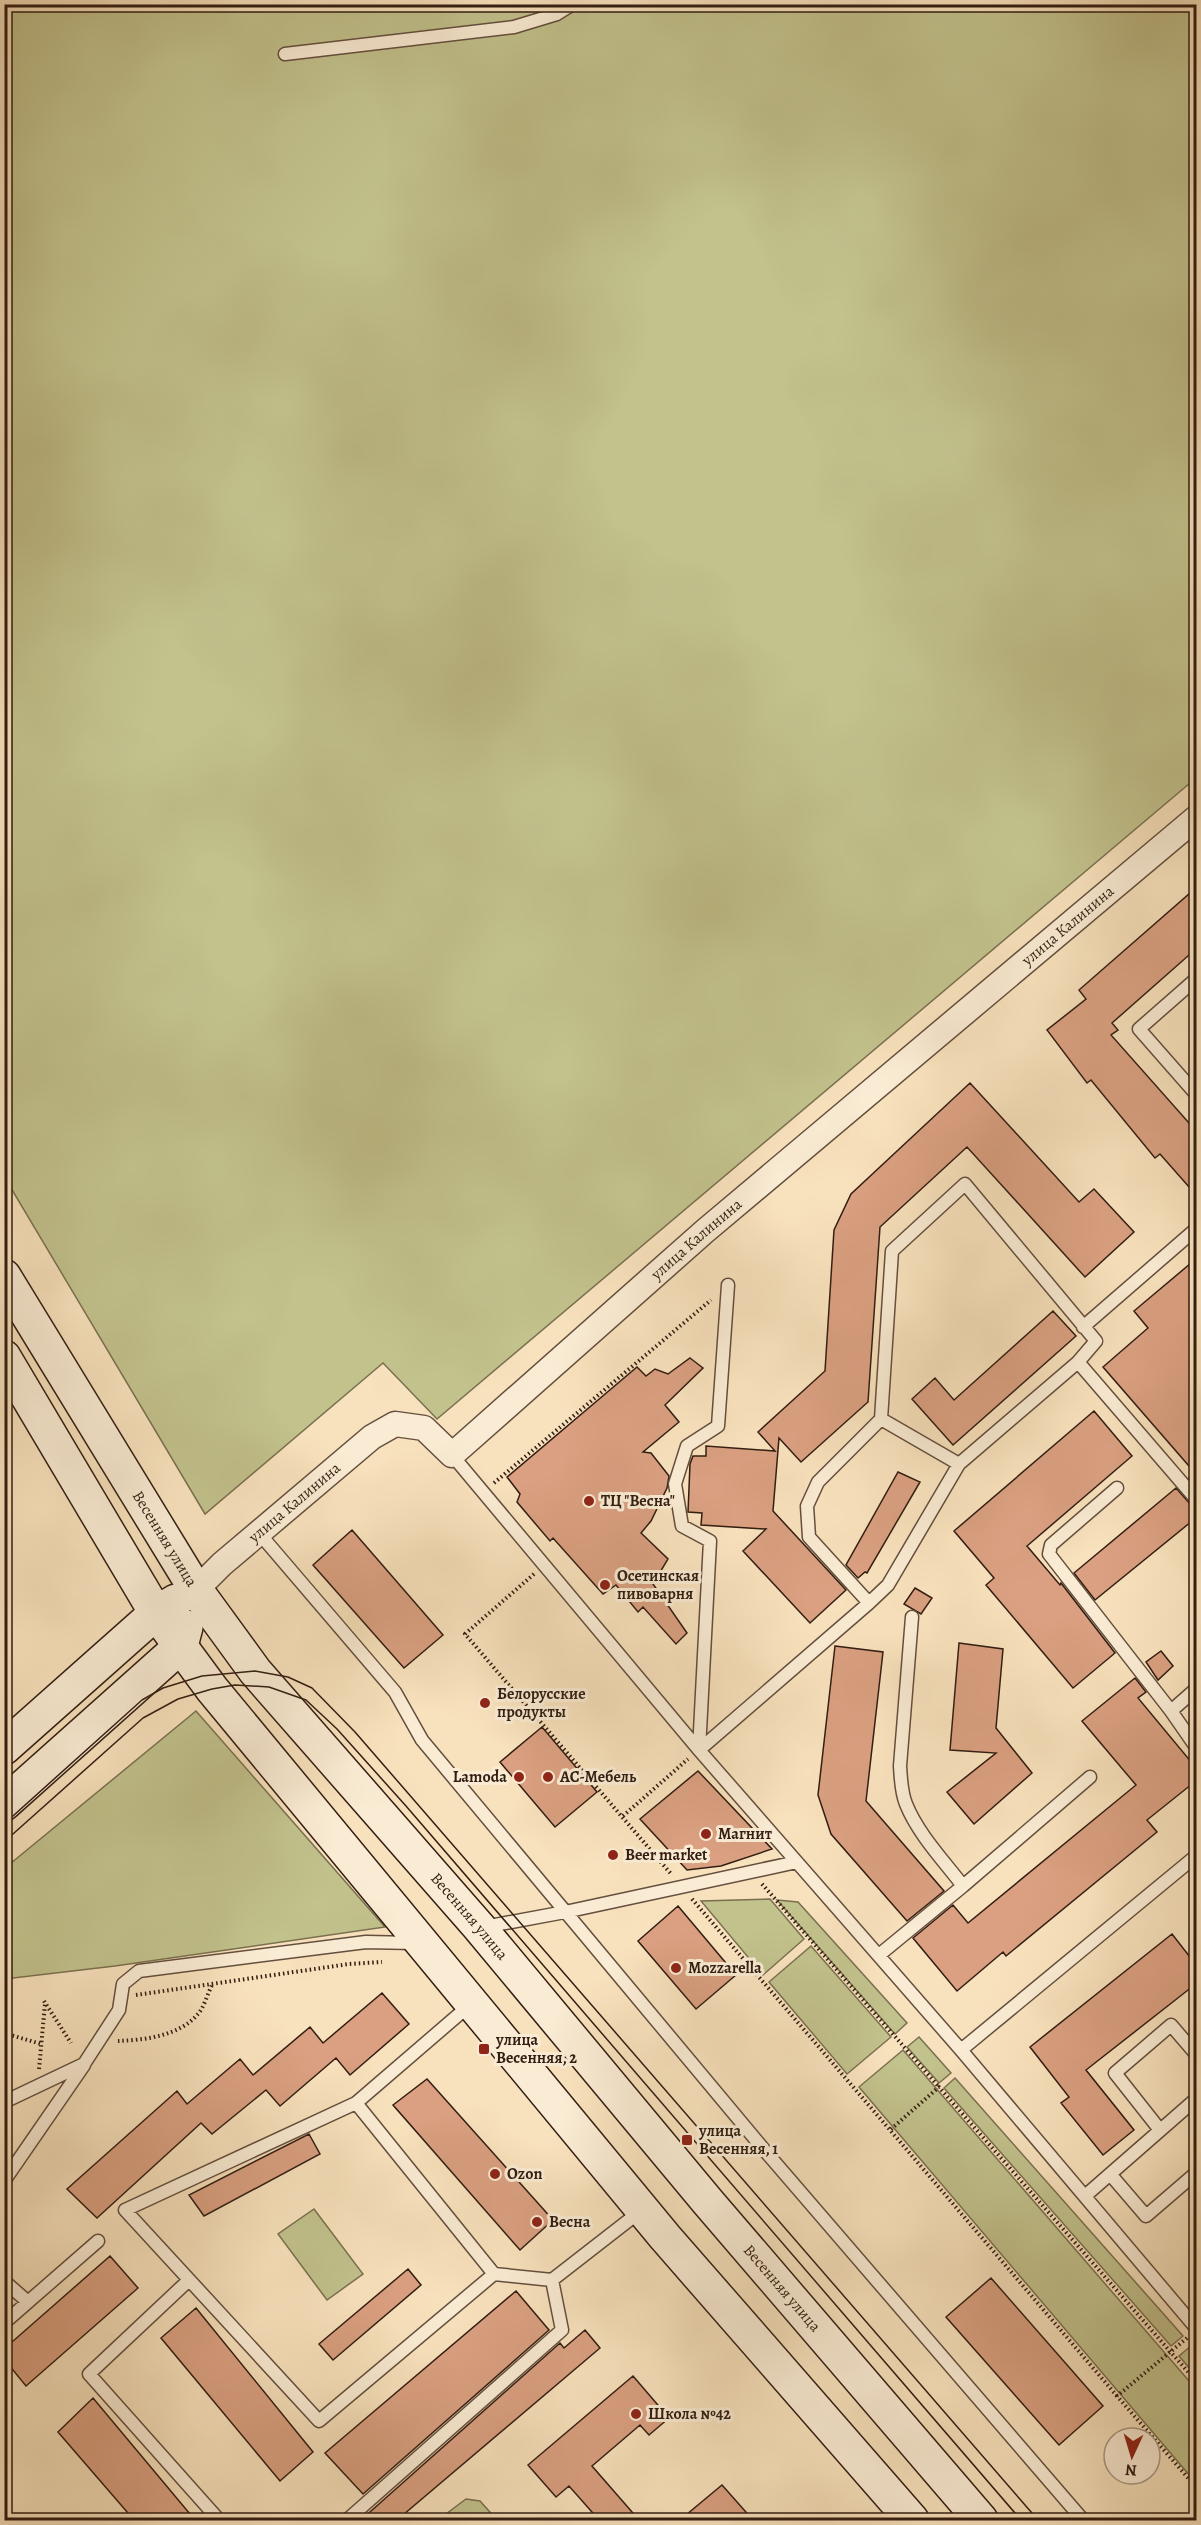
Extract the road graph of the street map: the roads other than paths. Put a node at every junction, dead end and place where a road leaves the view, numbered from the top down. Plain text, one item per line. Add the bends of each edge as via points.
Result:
1 (573, 4) edge
2 (285, 54) dead end
3 (1197, 818) edge
4 (1197, 979) edge
5 (1197, 1094) edge
6 (1197, 1229) edge
7 (4, 1276) edge
8 (729, 1285) road end
9 (1083, 1327) junction
10 (4, 1357) edge
11 (1078, 1362) junction
12 (881, 1419) junction
13 (452, 1455) junction
14 (959, 1464) junction
15 (1117, 1488) dead end
16 (1197, 1499) edge
17 (259, 1533) junction
18 (196, 1590) junction
19 (869, 1603) junction
20 (156, 1612) junction
21 (912, 1617) dead end
22 (181, 1646) junction
23 (1197, 1689) edge
24 (1171, 1712) junction
25 (1197, 1746) edge
26 (4, 1748) edge
27 (699, 1750) junction
28 (1090, 1777) dead end
29 (4, 1804) edge
30 (1197, 1856) edge
31 (797, 1862) junction
32 (963, 1886) junction
33 (565, 1912) junction
34 (480, 1928) junction
35 (422, 1943) junction
36 (879, 1955) junction
37 (472, 2004) junction
38 (961, 2050) junction
39 (1197, 2054) edge
40 (84, 2064) junction
41 (1197, 2098) edge
42 (4, 2102) edge
43 (356, 2103) junction
44 (1160, 2130) junction
45 (1110, 2174) junction
46 (1197, 2174) edge
47 (4, 2181) edge
48 (1085, 2196) junction
49 (644, 2209) junction
50 (98, 2241) dead end
51 (494, 2274) junction
52 (189, 2280) junction
53 (552, 2280) junction
54 (4, 2281) edge
55 (28, 2302) junction
56 (4, 2323) edge
57 (1194, 2326) edge
58 (219, 2520) edge
59 (347, 2520) edge
60 (912, 2520) edge
61 (981, 2520) edge
62 (1083, 2520) edge

1 - 2 lane via 556,14 513,27
3 - 13 street, улица Калинина via 705,1231
4 - 5 lane via 1139,1029
6 - 9 lane
7 - 18 street, Весенняя улица
8 - 27 lane via 718,1426 687,1446 675,1484 682,1526 710,1541
9 - 11 lane via 1096,1341
9 - 12 lane via 965,1184 892,1251
10 - 20 street
11 - 14 lane
11 - 16 lane
12 - 14 lane
12 - 19 lane via 818,1482 807,1506 809,1537
13 - 17 street, улица Калинина via 424,1428 395,1424 372,1437
13 - 27 lane
14 - 19 lane via 888,1585
15 - 24 lane via 1051,1545 1048,1554
17 - 18 street, улица Калинина
17 - 33 lane via 395,1692 422,1740
18 - 20 street, улица Калинина
18 - 22 street
18 - 34 street, Весенняя улица via 255,1671
19 - 27 lane
20 - 22 street
20 - 26 street, улица Калинина
21 - 32 lane via 901,1788 916,1823
22 - 29 street
22 - 35 street via 212,1689
23 - 24 lane
24 - 25 lane
27 - 31 lane
28 - 32 lane
30 - 38 lane
31 - 33 lane
31 - 36 lane
32 - 36 lane
33 - 34 lane
33 - 62 lane
34 - 61 street, Весенняя улица
35 - 37 street
35 - 40 lane via 366,1942 139,1971 123,1984 118,2010
36 - 38 lane
37 - 43 lane
37 - 49 street
38 - 48 lane
39 - 44 lane via 1171,2025 1115,2073
40 - 42 lane
40 - 47 lane
41 - 44 lane
43 - 51 lane
43 - 52 lane via 125,2210
44 - 45 lane
45 - 46 lane via 1146,2216
45 - 48 lane
48 - 57 lane
49 - 53 lane
49 - 60 street
50 - 55 lane
51 - 52 lane via 319,2421
51 - 53 lane
52 - 58 lane via 88,2374
53 - 59 lane via 562,2330
54 - 55 lane
55 - 56 lane

